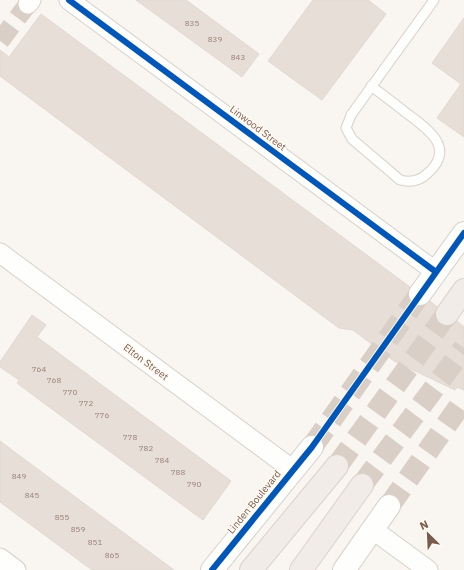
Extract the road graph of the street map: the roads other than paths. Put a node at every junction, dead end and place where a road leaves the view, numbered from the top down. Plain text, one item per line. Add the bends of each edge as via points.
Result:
1 (69, 0) edge
2 (434, 0) edge
3 (371, 86) junction
4 (464, 233) edge
5 (0, 253) edge
6 (436, 272) junction
7 (464, 290) edge
8 (420, 294) tunnel mouth
9 (447, 314) tunnel mouth
10 (312, 447) tunnel mouth
11 (337, 466) tunnel mouth
12 (293, 470) junction
13 (362, 485) tunnel mouth
14 (389, 506) tunnel mouth
15 (372, 529) junction
16 (0, 558) edge
17 (252, 567) edge
18 (16, 570) edge
19 (212, 570) edge
20 (301, 570) edge
21 (344, 570) edge
22 (428, 570) edge

1 - 6 street, Linwood Street
2 - 3 lane
3 - 3 lane via 351,115 347,132 400,180 412,182 421,179 429,173 440,154 430,130
4 - 6 street
5 - 12 street, Elton Street
6 - 8 street
7 - 9 highway
10 - 12 street, Linden Boulevard
11 - 17 highway
12 - 19 street, Linden Boulevard
13 - 20 highway
14 - 15 street
15 - 21 street
15 - 22 street
16 - 18 street

